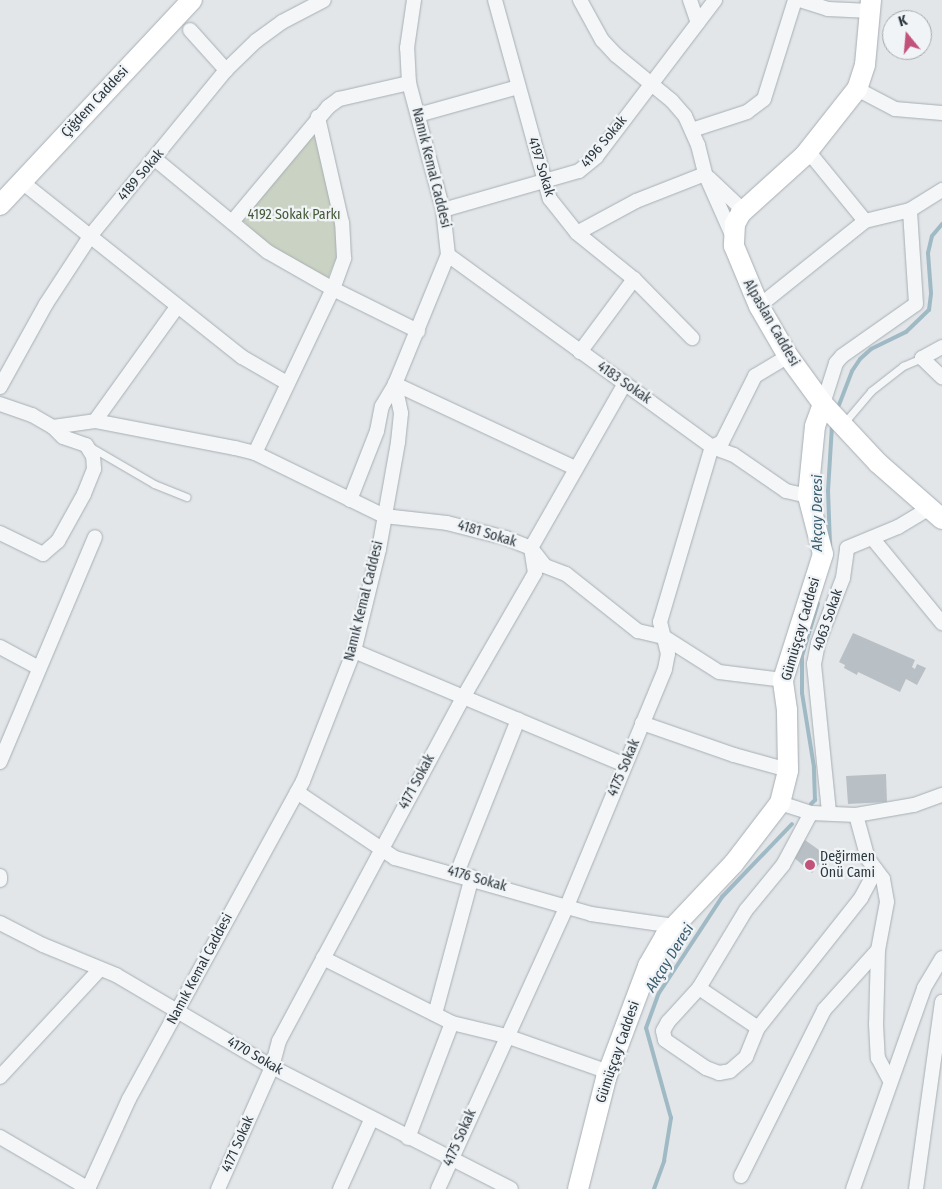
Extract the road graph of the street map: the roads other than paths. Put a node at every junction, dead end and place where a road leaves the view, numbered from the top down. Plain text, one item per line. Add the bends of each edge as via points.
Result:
1 (192, 0) edge
2 (324, 0) edge
3 (414, 0) edge
4 (495, 0) edge
5 (580, 0) edge
6 (690, 0) edge
7 (715, 0) edge
8 (795, 0) edge
9 (800, 0) edge
10 (871, 6) edge
11 (698, 23) junction
12 (190, 30) dead end
13 (226, 70) junction
14 (409, 83) junction
15 (650, 86) junction
16 (518, 87) junction
17 (857, 90) junction
18 (942, 113) edge
19 (418, 115) junction
20 (318, 117) junction
21 (692, 130) junction
22 (808, 151) junction
23 (155, 159) junction
24 (705, 174) junction
25 (22, 182) junction
26 (544, 184) junction
27 (942, 190) edge
28 (0, 205) edge
29 (443, 210) junction
30 (743, 210) junction
31 (910, 210) junction
32 (865, 221) junction
33 (232, 222) junction
34 (577, 233) junction
35 (91, 235) junction
36 (734, 238) junction
37 (448, 255) junction
38 (634, 279) junction
39 (333, 289) junction
40 (759, 306) junction
41 (177, 307) junction
42 (418, 331) junction
43 (692, 338) dead end
44 (942, 347) edge
45 (580, 352) junction
46 (788, 356) junction
47 (922, 358) junction
48 (942, 377) edge
49 (287, 383) junction
50 (394, 384) junction
51 (624, 385) junction
52 (0, 387) edge
53 (0, 404) edge
54 (823, 404) junction
55 (95, 421) junction
56 (842, 425) junction
57 (53, 428) junction
58 (86, 445) junction
59 (712, 448) junction
60 (255, 453) junction
61 (575, 468) junction
62 (808, 496) junction
63 (186, 497) dead end
64 (350, 500) junction
65 (384, 516) junction
66 (938, 516) edge
67 (0, 533) edge
68 (95, 537) dead end
69 (874, 539) junction
70 (531, 548) junction
71 (942, 623) edge
72 (664, 637) junction
73 (0, 647) edge
74 (354, 652) junction
75 (40, 668) junction
76 (783, 680) junction
77 (464, 696) junction
78 (518, 720) junction
79 (642, 723) junction
80 (0, 760) edge
81 (625, 764) junction
82 (788, 770) junction
83 (297, 792) junction
84 (942, 795) edge
85 (780, 803) junction
86 (829, 812) junction
87 (811, 813) junction
88 (856, 816) junction
89 (381, 848) junction
90 (876, 870) junction
91 (457, 873) junction
92 (0, 876) edge
93 (472, 877) junction
94 (0, 880) edge
95 (567, 906) junction
96 (0, 923) edge
97 (674, 926) junction
98 (878, 950) junction
99 (323, 958) junction
100 (942, 958) edge
101 (100, 968) junction
102 (699, 988) junction
103 (942, 1002) edge
104 (178, 1011) junction
105 (435, 1014) junction
106 (452, 1022) junction
107 (758, 1028) junction
108 (506, 1036) junction
109 (272, 1067) junction
110 (608, 1072) junction
111 (0, 1077) edge
112 (890, 1081) junction
113 (371, 1120) junction
114 (0, 1137) edge
115 (408, 1138) junction
116 (450, 1159) junction
117 (741, 1176) dead end
118 (88, 1189) edge
119 (218, 1189) edge
120 (340, 1189) edge
121 (438, 1189) edge
122 (511, 1189) edge
123 (578, 1189) edge
124 (853, 1189) edge
125 (916, 1189) edge

1 - 25 street, Çiğdem Caddesi
2 - 13 street, 4189 Sokak via 269,32
3 - 14 street, Namık Kemal Caddesi via 407,36
4 - 16 street, 4197 Sokak
5 - 15 street via 602,40
6 - 11 street
7 - 11 street, 4196 Sokak
8 - 21 street via 767,93 760,104 747,112
9 - 10 street via 828,9
10 - 17 street, Alpaslan Caddesi via 864,65
11 - 15 street, 4196 Sokak
12 - 13 street
13 - 23 street, 4189 Sokak
14 - 19 street, Namık Kemal Caddesi
14 - 20 street via 339,99
15 - 21 street via 678,108
15 - 26 street, 4196 Sokak via 587,165 572,175
16 - 19 street
16 - 26 street, 4197 Sokak
17 - 18 street via 895,109
17 - 22 street, Alpaslan Caddesi
19 - 29 street, Namık Kemal Caddesi
20 - 33 street
20 - 39 street via 344,242 344,258
21 - 24 street
22 - 30 street, Alpaslan Caddesi
22 - 32 street
23 - 33 street
23 - 35 street, 4189 Sokak
24 - 30 street
24 - 34 street via 636,201
24 - 36 street
25 - 28 street, Çiğdem Caddesi
25 - 35 street
26 - 29 street, 4196 Sokak
26 - 34 street, 4197 Sokak via 550,199
27 - 31 street
29 - 37 street, Namık Kemal Caddesi
30 - 36 street, Alpaslan Caddesi via 735,224
31 - 32 street
31 - 54 street via 916,304 842,356 836,363
32 - 40 street
33 - 39 street via 268,252
34 - 38 street, 4197 Sokak
35 - 41 street
35 - 52 street, 4189 Sokak via 46,304
36 - 40 street, Alpaslan Caddesi via 742,270
37 - 42 street, Namık Kemal Caddesi
37 - 45 street, 4183 Sokak
38 - 43 street, 4197 Sokak
38 - 45 street
39 - 42 street
39 - 49 street
40 - 46 street, Alpaslan Caddesi
41 - 49 street via 242,357
41 - 55 street
42 - 50 street, Namık Kemal Caddesi
44 - 47 street
45 - 51 street, 4183 Sokak
46 - 54 street, Alpaslan Caddesi
46 - 59 street, 4175 Sokak via 755,376 722,442
47 - 48 street
47 - 56 lane via 903,366 871,391
49 - 60 street
50 - 61 street
50 - 64 street via 382,406 377,431
50 - 65 street, Namık Kemal Caddesi via 401,412
51 - 59 street, 4183 Sokak
51 - 61 street
53 - 57 street via 32,415
54 - 56 street, Alpaslan Caddesi
54 - 62 street, Gümüşçay Caddesi via 815,426
55 - 57 street
55 - 60 street, 4181 Sokak
56 - 66 street, Alpaslan Caddesi
57 - 58 street via 63,437
58 - 63 lane via 154,484
58 - 67 street via 93,456 94,468 84,494 58,540 43,554
59 - 62 street, 4183 Sokak via 734,456 786,491
59 - 72 street, 4175 Sokak via 660,622
60 - 64 street, 4181 Sokak
61 - 70 street
62 - 76 street, Gümüşçay Caddesi via 823,554
64 - 65 street, 4181 Sokak
65 - 70 street, 4181 Sokak via 484,531
65 - 74 street, Namık Kemal Caddesi
66 - 69 street, 4063 Sokak
68 - 75 street
69 - 71 street
69 - 86 street, 4063 Sokak via 847,548 843,578 818,643 814,664
70 - 72 street, 4181 Sokak via 545,566 566,574 638,631
70 - 77 street, 4171 Sokak via 535,573
72 - 76 street, 4181 Sokak via 719,672
72 - 79 street, 4175 Sokak via 668,654 665,669
73 - 75 street
74 - 77 street
74 - 83 street, Namık Kemal Caddesi
75 - 80 street
76 - 82 street, Gümüşçay Caddesi via 788,710
77 - 78 street
77 - 89 street, 4171 Sokak
78 - 81 street
78 - 91 street
79 - 81 street, 4175 Sokak
79 - 82 street
81 - 95 street, 4175 Sokak
82 - 85 street, Gümüşçay Caddesi
83 - 89 street, 4176 Sokak
83 - 104 street, Namık Kemal Caddesi
84 - 88 street via 914,806
85 - 87 street
85 - 97 street, Gümüşçay Caddesi via 734,863
86 - 87 street
86 - 88 street
87 - 102 street via 783,864 746,910
88 - 90 street via 868,859
89 - 91 street, 4176 Sokak via 395,858
89 - 99 street, 4171 Sokak
90 - 98 street via 883,879 887,902
90 - 107 street via 861,898
91 - 93 street, 4176 Sokak
92 - 94 street
93 - 95 street, 4176 Sokak
93 - 105 street
95 - 97 street, 4176 Sokak via 591,914
95 - 108 street, 4175 Sokak
96 - 101 street, 4170 Sokak
97 - 110 street, Gümüşçay Caddesi via 648,966
98 - 112 street via 878,1058
98 - 117 street via 824,1010
99 - 105 street
99 - 109 street, 4171 Sokak via 279,1041
100 - 112 street via 924,988
101 - 104 street, 4170 Sokak
101 - 111 street
102 - 107 street
102 - 107 street via 668,1022 663,1032 665,1040 719,1073 730,1071 746,1057
103 - 125 street
104 - 109 street, 4170 Sokak
104 - 118 street, Namık Kemal Caddesi via 129,1099
105 - 106 street
106 - 108 street
106 - 115 street
108 - 110 street
108 - 116 street, 4175 Sokak
109 - 113 street, 4170 Sokak
109 - 119 street, 4171 Sokak
110 - 123 street, Gümüşçay Caddesi
112 - 124 street
113 - 115 street, 4170 Sokak
113 - 120 street
114 - 118 street
115 - 116 street, 4170 Sokak
116 - 121 street, 4175 Sokak
116 - 122 street, 4170 Sokak

